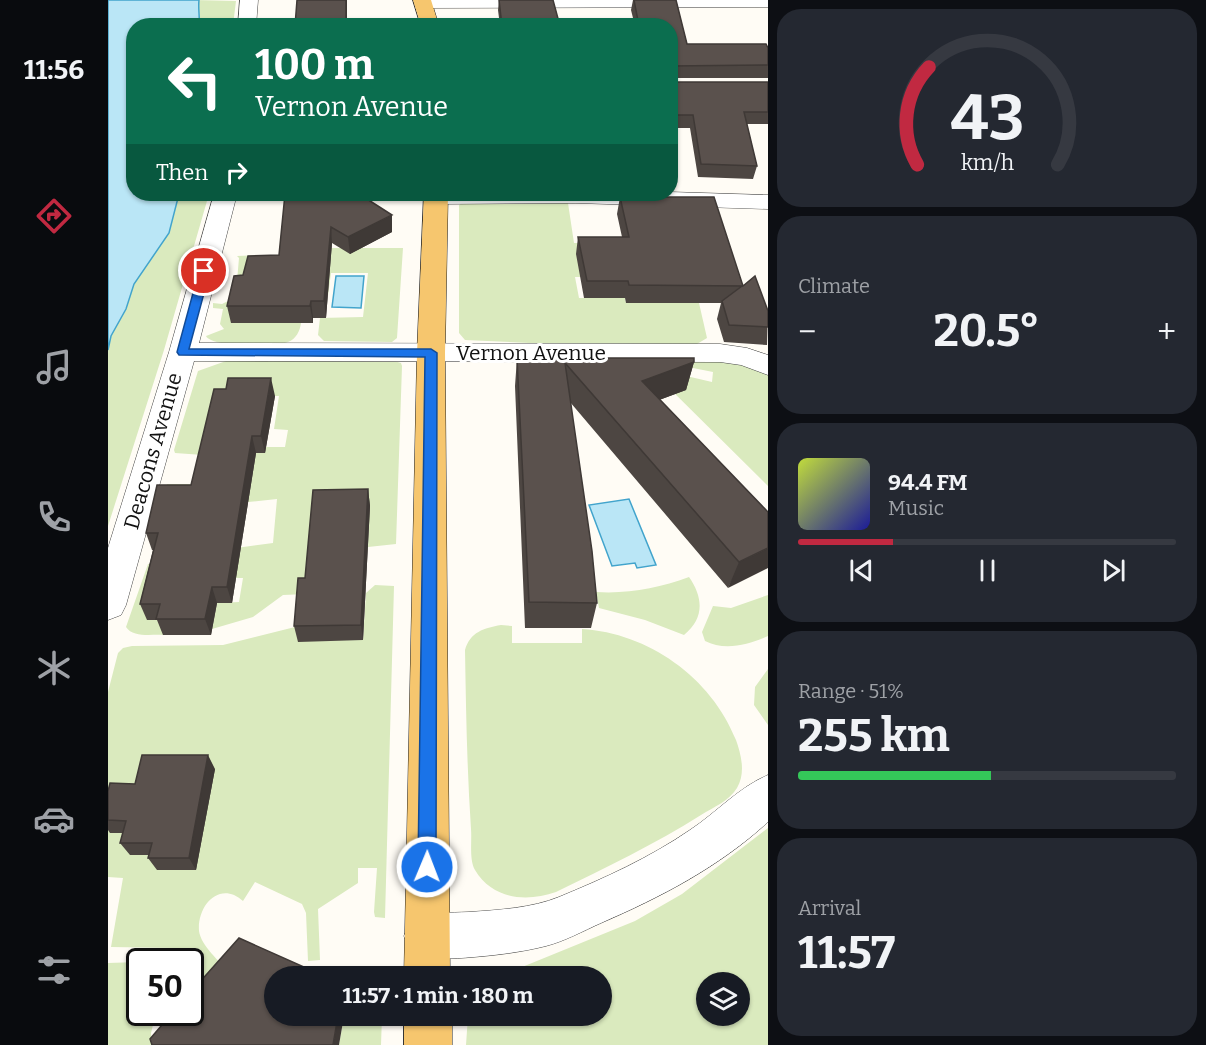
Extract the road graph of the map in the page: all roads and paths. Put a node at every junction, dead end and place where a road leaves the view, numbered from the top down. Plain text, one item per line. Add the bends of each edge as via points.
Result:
1 (249, 0) edge
2 (422, 1) edge
3 (768, 2) edge
4 (248, 18) edge
5 (427, 18) edge
6 (678, 199) edge
7 (223, 201) edge
8 (436, 201) edge
9 (768, 202) edge
10 (183, 352) junction
11 (431, 353) junction
12 (768, 366) edge
13 (108, 605) edge
14 (768, 795) edge
15 (427, 956) edge
16 (428, 1026) edge
17 (428, 1045) edge

1 - 4 street
2 - 3 street
2 - 5 main road
6 - 9 street
7 - 10 street, Deacons Avenue
8 - 11 main road
10 - 11 street, Vernon Avenue
10 - 13 street, Deacons Avenue
11 - 12 street, Vernon Avenue via 720,353 747,357
11 - 15 main road
14 - 15 street via 705,847 612,898 546,923 474,936
16 - 17 main road

